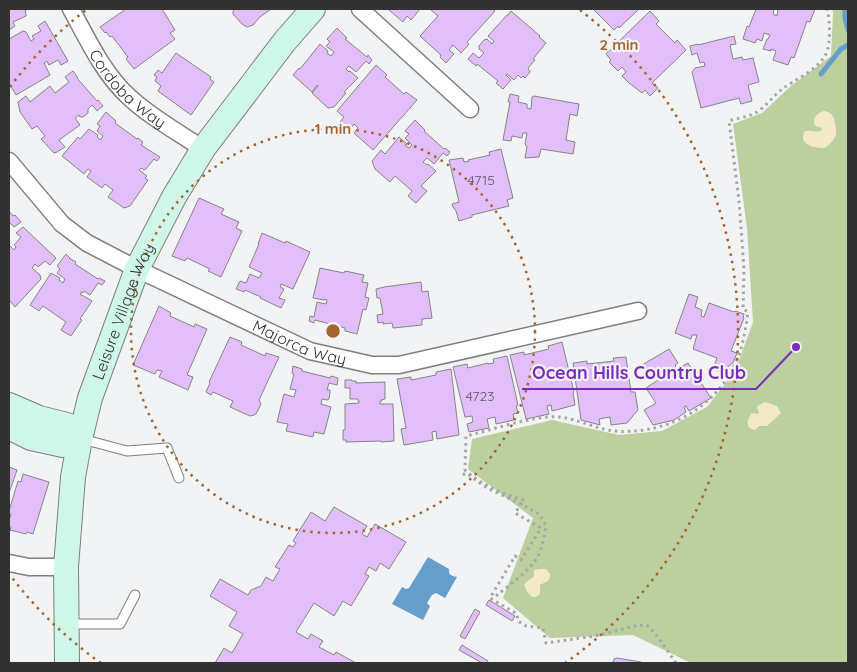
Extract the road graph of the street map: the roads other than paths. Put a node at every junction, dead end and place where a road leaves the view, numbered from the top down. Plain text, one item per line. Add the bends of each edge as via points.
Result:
1 (70, 9) edge
2 (313, 9) edge
3 (360, 9) edge
4 (470, 109) dead end
5 (203, 149) junction
6 (9, 161) edge
7 (137, 268) junction
8 (638, 311) dead end
9 (9, 405) edge
10 (9, 427) edge
11 (80, 439) junction
12 (179, 478) dead end
13 (9, 563) edge
14 (66, 566) junction
15 (135, 595) dead end
16 (67, 624) junction
17 (67, 663) edge

1 - 5 street, Cordoba Way via 104,68 126,94
2 - 5 street, Leisure Village Way
3 - 4 street
5 - 7 street, Leisure Village Way
6 - 7 street, Majorca Way via 62,224 87,243
7 - 8 street, Majorca Way via 310,351 372,365 399,365
7 - 11 street, Leisure Village Way via 90,398
9 - 11 street via 39,418 67,425
10 - 11 street via 31,438 63,445
11 - 12 lane via 127,451 167,448
11 - 14 street, Leisure Village Way via 73,478
13 - 14 street via 29,567
14 - 16 street, Leisure Village Way
15 - 16 lane via 120,624
16 - 17 street, Leisure Village Way

